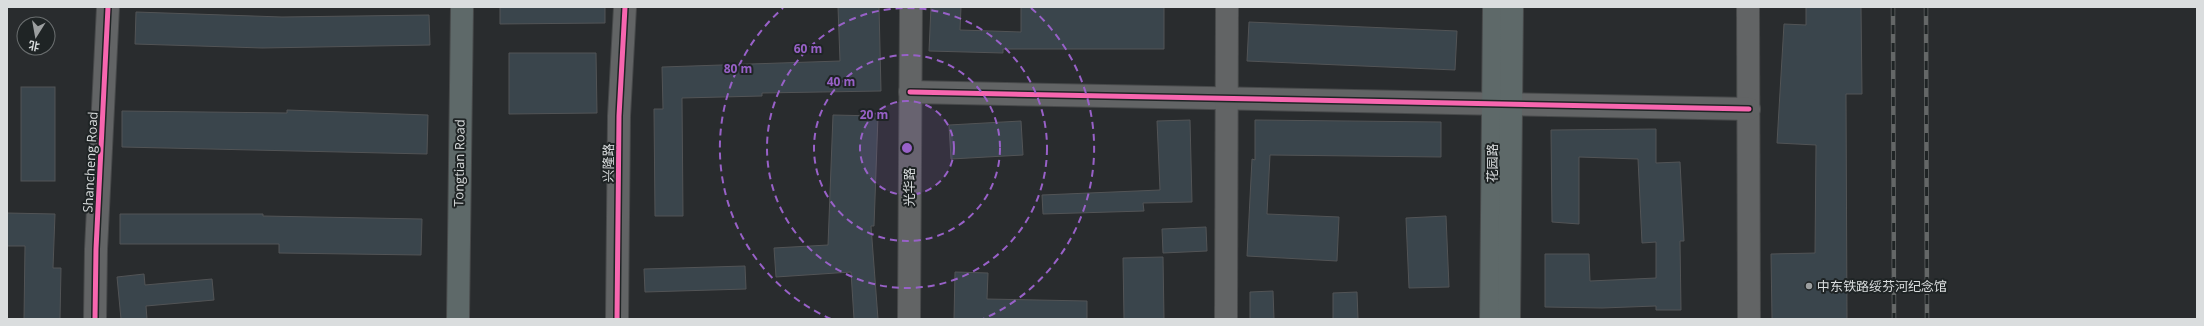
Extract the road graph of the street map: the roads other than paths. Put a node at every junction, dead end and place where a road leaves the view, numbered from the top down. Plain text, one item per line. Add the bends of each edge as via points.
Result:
1 (108, 7) edge
2 (462, 7) edge
3 (625, 7) edge
4 (911, 7) edge
5 (1227, 7) edge
6 (1494, 7) edge
7 (1512, 7) edge
8 (1748, 7) edge
9 (910, 92) junction
10 (1227, 98) junction
11 (1501, 103) junction
12 (1749, 109) junction
13 (95, 319) edge
14 (458, 319) edge
15 (617, 319) edge
16 (909, 319) edge
17 (1226, 319) edge
18 (1491, 319) edge
19 (1510, 319) edge
20 (1749, 319) edge

1 - 13 street, Shancheng Road
2 - 14 main road, Tongtian Road
3 - 15 street, 兴隆路 via 619,116
4 - 9 street, 光华路
5 - 10 street
6 - 11 main road, 花园路
7 - 11 main road, 花园路
8 - 12 street
9 - 10 street
9 - 16 street, 光华路
10 - 11 street
10 - 17 street
11 - 12 street
11 - 18 main road, 花园路
11 - 19 main road, 花园路
12 - 20 street

